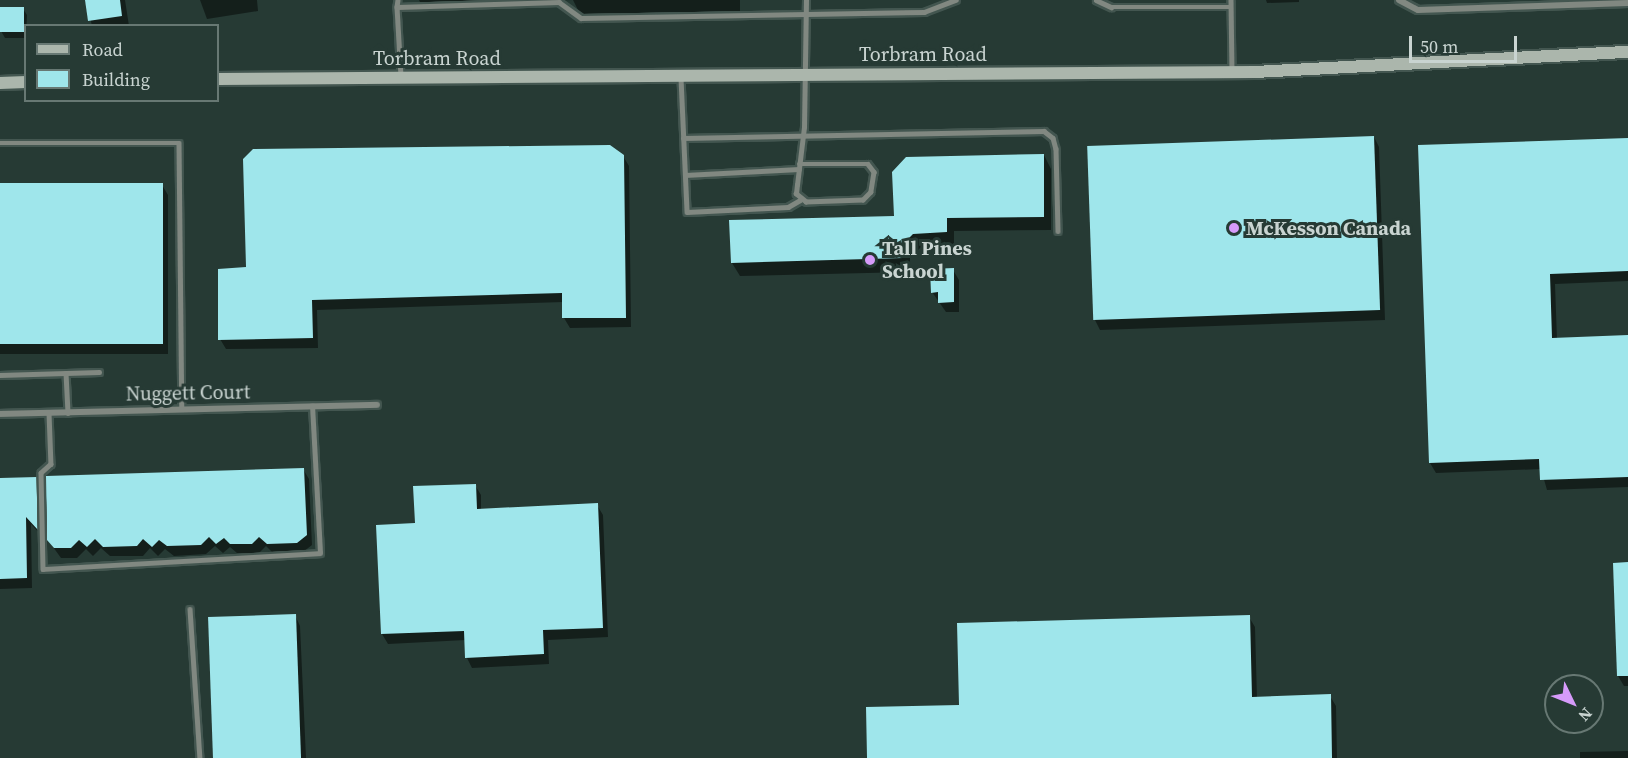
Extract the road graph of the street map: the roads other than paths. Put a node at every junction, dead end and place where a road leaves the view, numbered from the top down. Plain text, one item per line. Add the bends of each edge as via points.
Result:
1 (398, 0) edge
2 (806, 0) edge
3 (956, 0) edge
4 (1096, 0) edge
5 (1231, 0) edge
6 (1399, 0) edge
7 (1576, 2) edge
8 (1628, 3) edge
9 (397, 7) junction
10 (1231, 7) junction
11 (805, 12) junction
12 (1628, 52) edge
13 (1232, 72) junction
14 (802, 75) junction
15 (681, 76) junction
16 (401, 77) junction
17 (219, 79) edge
18 (24, 82) edge
19 (0, 83) edge
20 (803, 134) junction
21 (683, 138) junction
22 (0, 143) edge
23 (799, 166) junction
24 (685, 175) junction
25 (800, 200) junction
26 (1058, 231) dead end
27 (99, 372) dead end
28 (66, 373) junction
29 (0, 375) edge
30 (377, 405) dead end
31 (312, 406) junction
32 (182, 409) junction
33 (48, 413) junction
34 (68, 413) junction
35 (0, 414) edge
36 (190, 609) dead end
37 (200, 758) edge

1 - 9 lane
2 - 11 lane
3 - 11 lane via 924,12
4 - 10 lane via 1111,7
5 - 10 lane
6 - 7 street via 1418,10
7 - 8 street
9 - 11 lane via 559,2 581,18
9 - 16 lane
10 - 13 lane
11 - 14 lane
12 - 13 main road, Torbram Road
13 - 14 main road, Torbram Road
14 - 15 main road, Torbram Road
14 - 20 lane
15 - 16 main road, Torbram Road
15 - 21 lane
16 - 17 main road, Torbram Road
18 - 19 main road
20 - 21 lane
20 - 23 lane
20 - 26 lane via 1044,130 1053,138 1056,149
21 - 24 lane
22 - 32 lane via 179,143
23 - 24 lane
23 - 25 lane via 796,194
23 - 25 lane via 858,162 868,164 874,172 872,192 863,200
24 - 25 lane via 687,212 788,207
27 - 28 lane
28 - 29 lane
28 - 34 lane
30 - 31 street, Nuggett Court
31 - 32 street, Nuggett Court
31 - 33 lane via 320,553 43,569 41,473 51,464
32 - 34 street, Nuggett Court
33 - 34 street, Nuggett Court
33 - 35 street, Nuggett Court
36 - 37 lane

